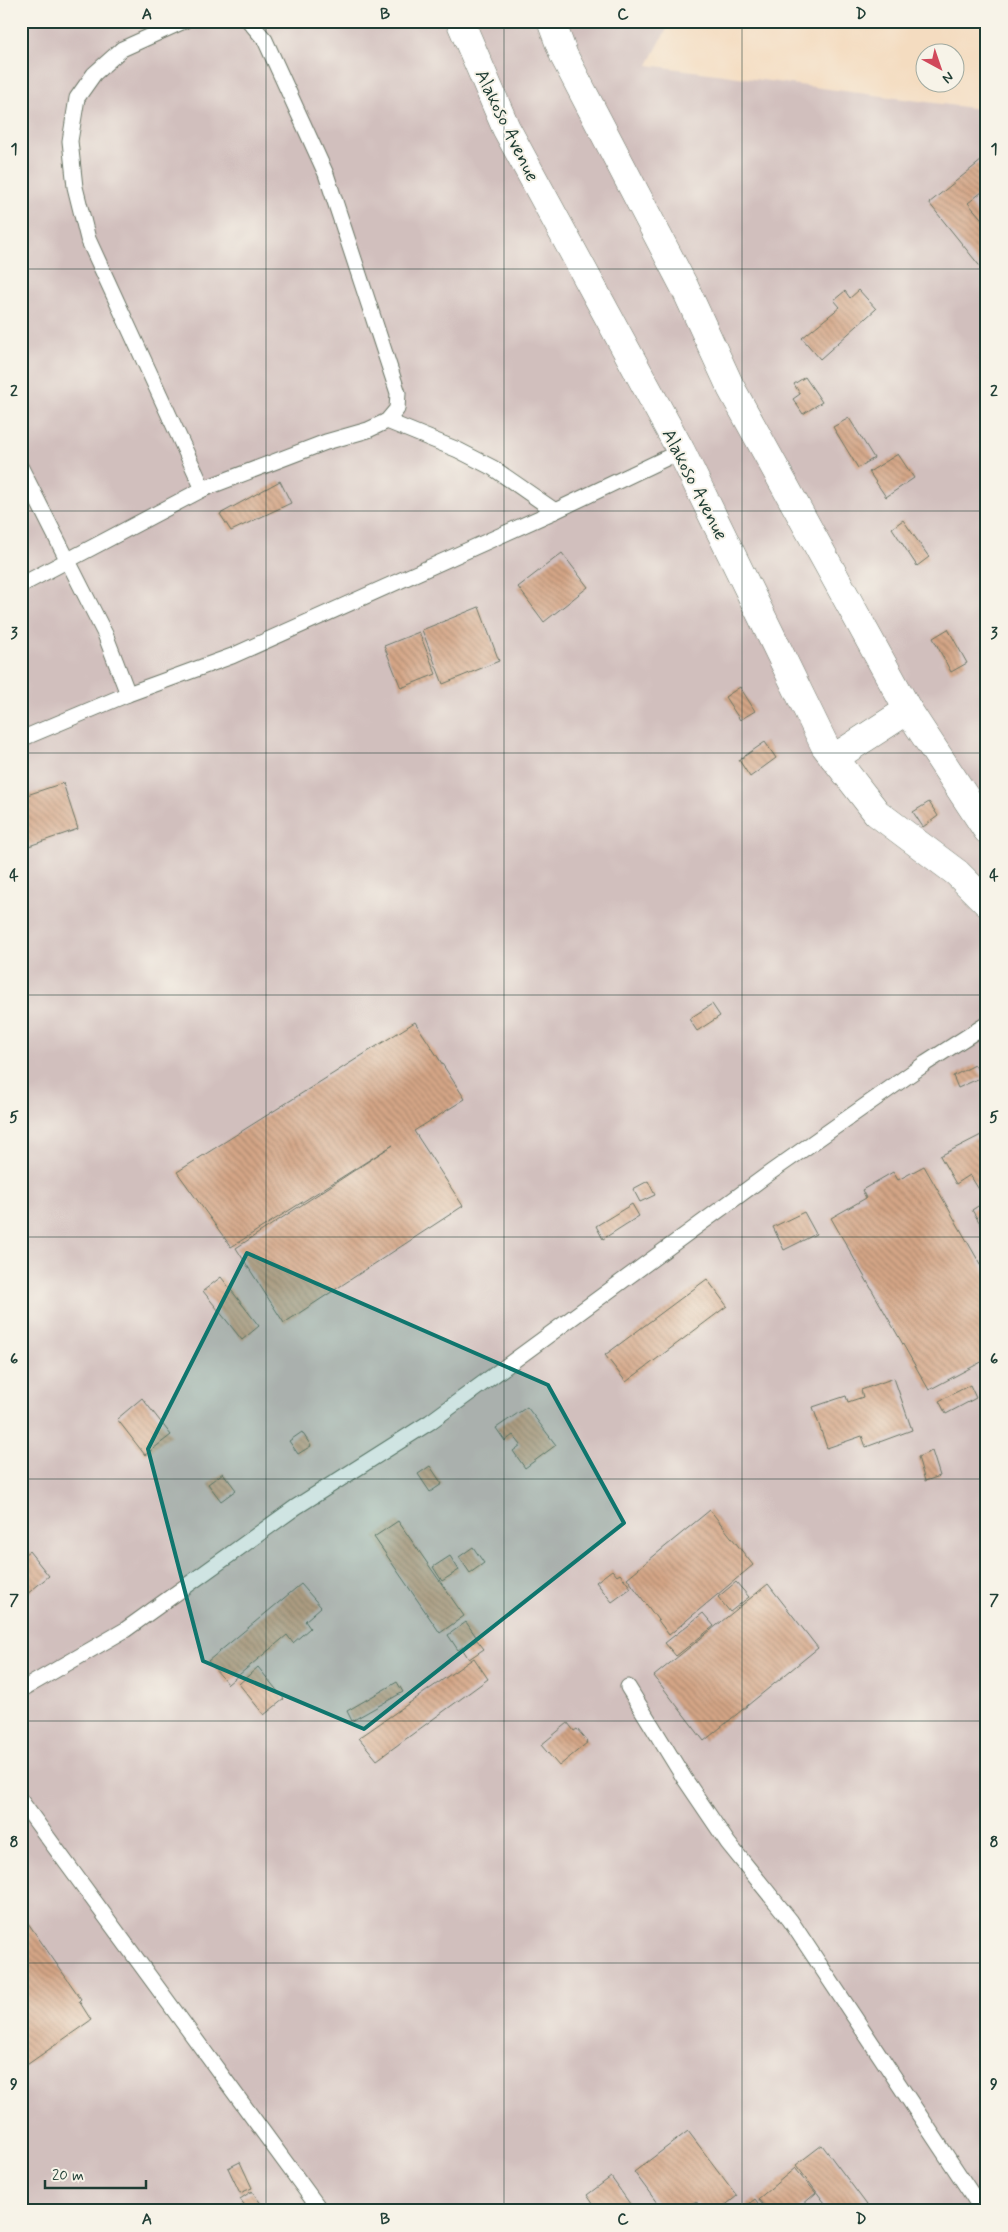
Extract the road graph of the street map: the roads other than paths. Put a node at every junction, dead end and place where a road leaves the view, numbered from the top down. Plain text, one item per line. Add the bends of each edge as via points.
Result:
1 (184, 21) edge
2 (249, 21) edge
3 (460, 21) edge
4 (551, 21) edge
5 (387, 421) junction
6 (681, 451) junction
7 (21, 468) edge
8 (203, 489) junction
9 (555, 511) junction
10 (69, 561) junction
11 (21, 586) edge
12 (128, 694) junction
13 (908, 710) junction
14 (21, 739) edge
15 (834, 758) junction
16 (987, 830) edge
17 (987, 903) edge
18 (987, 1024) edge
19 (628, 1687) dead end
20 (21, 1690) edge
21 (21, 1801) edge
22 (321, 2211) edge
23 (983, 2211) edge

1 - 8 lane via 122,49 94,74 77,98 70,141 75,188 88,239
2 - 5 lane via 265,40 326,174 398,393 397,408
3 - 6 street, Alakoso Avenue via 506,128
4 - 13 street via 564,56 684,288 731,388
5 - 8 lane
5 - 9 lane via 493,468
6 - 9 lane
6 - 15 street, Alakoso Avenue via 825,746
7 - 10 lane
8 - 10 lane
9 - 12 lane via 232,656
10 - 11 lane
10 - 12 lane via 105,634
12 - 14 lane
13 - 15 street
13 - 16 street
15 - 17 street, Alakoso Avenue via 877,813 957,873
18 - 20 lane via 772,1172 430,1422 296,1507 125,1630
19 - 23 lane via 728,1843 790,1920
21 - 22 lane

